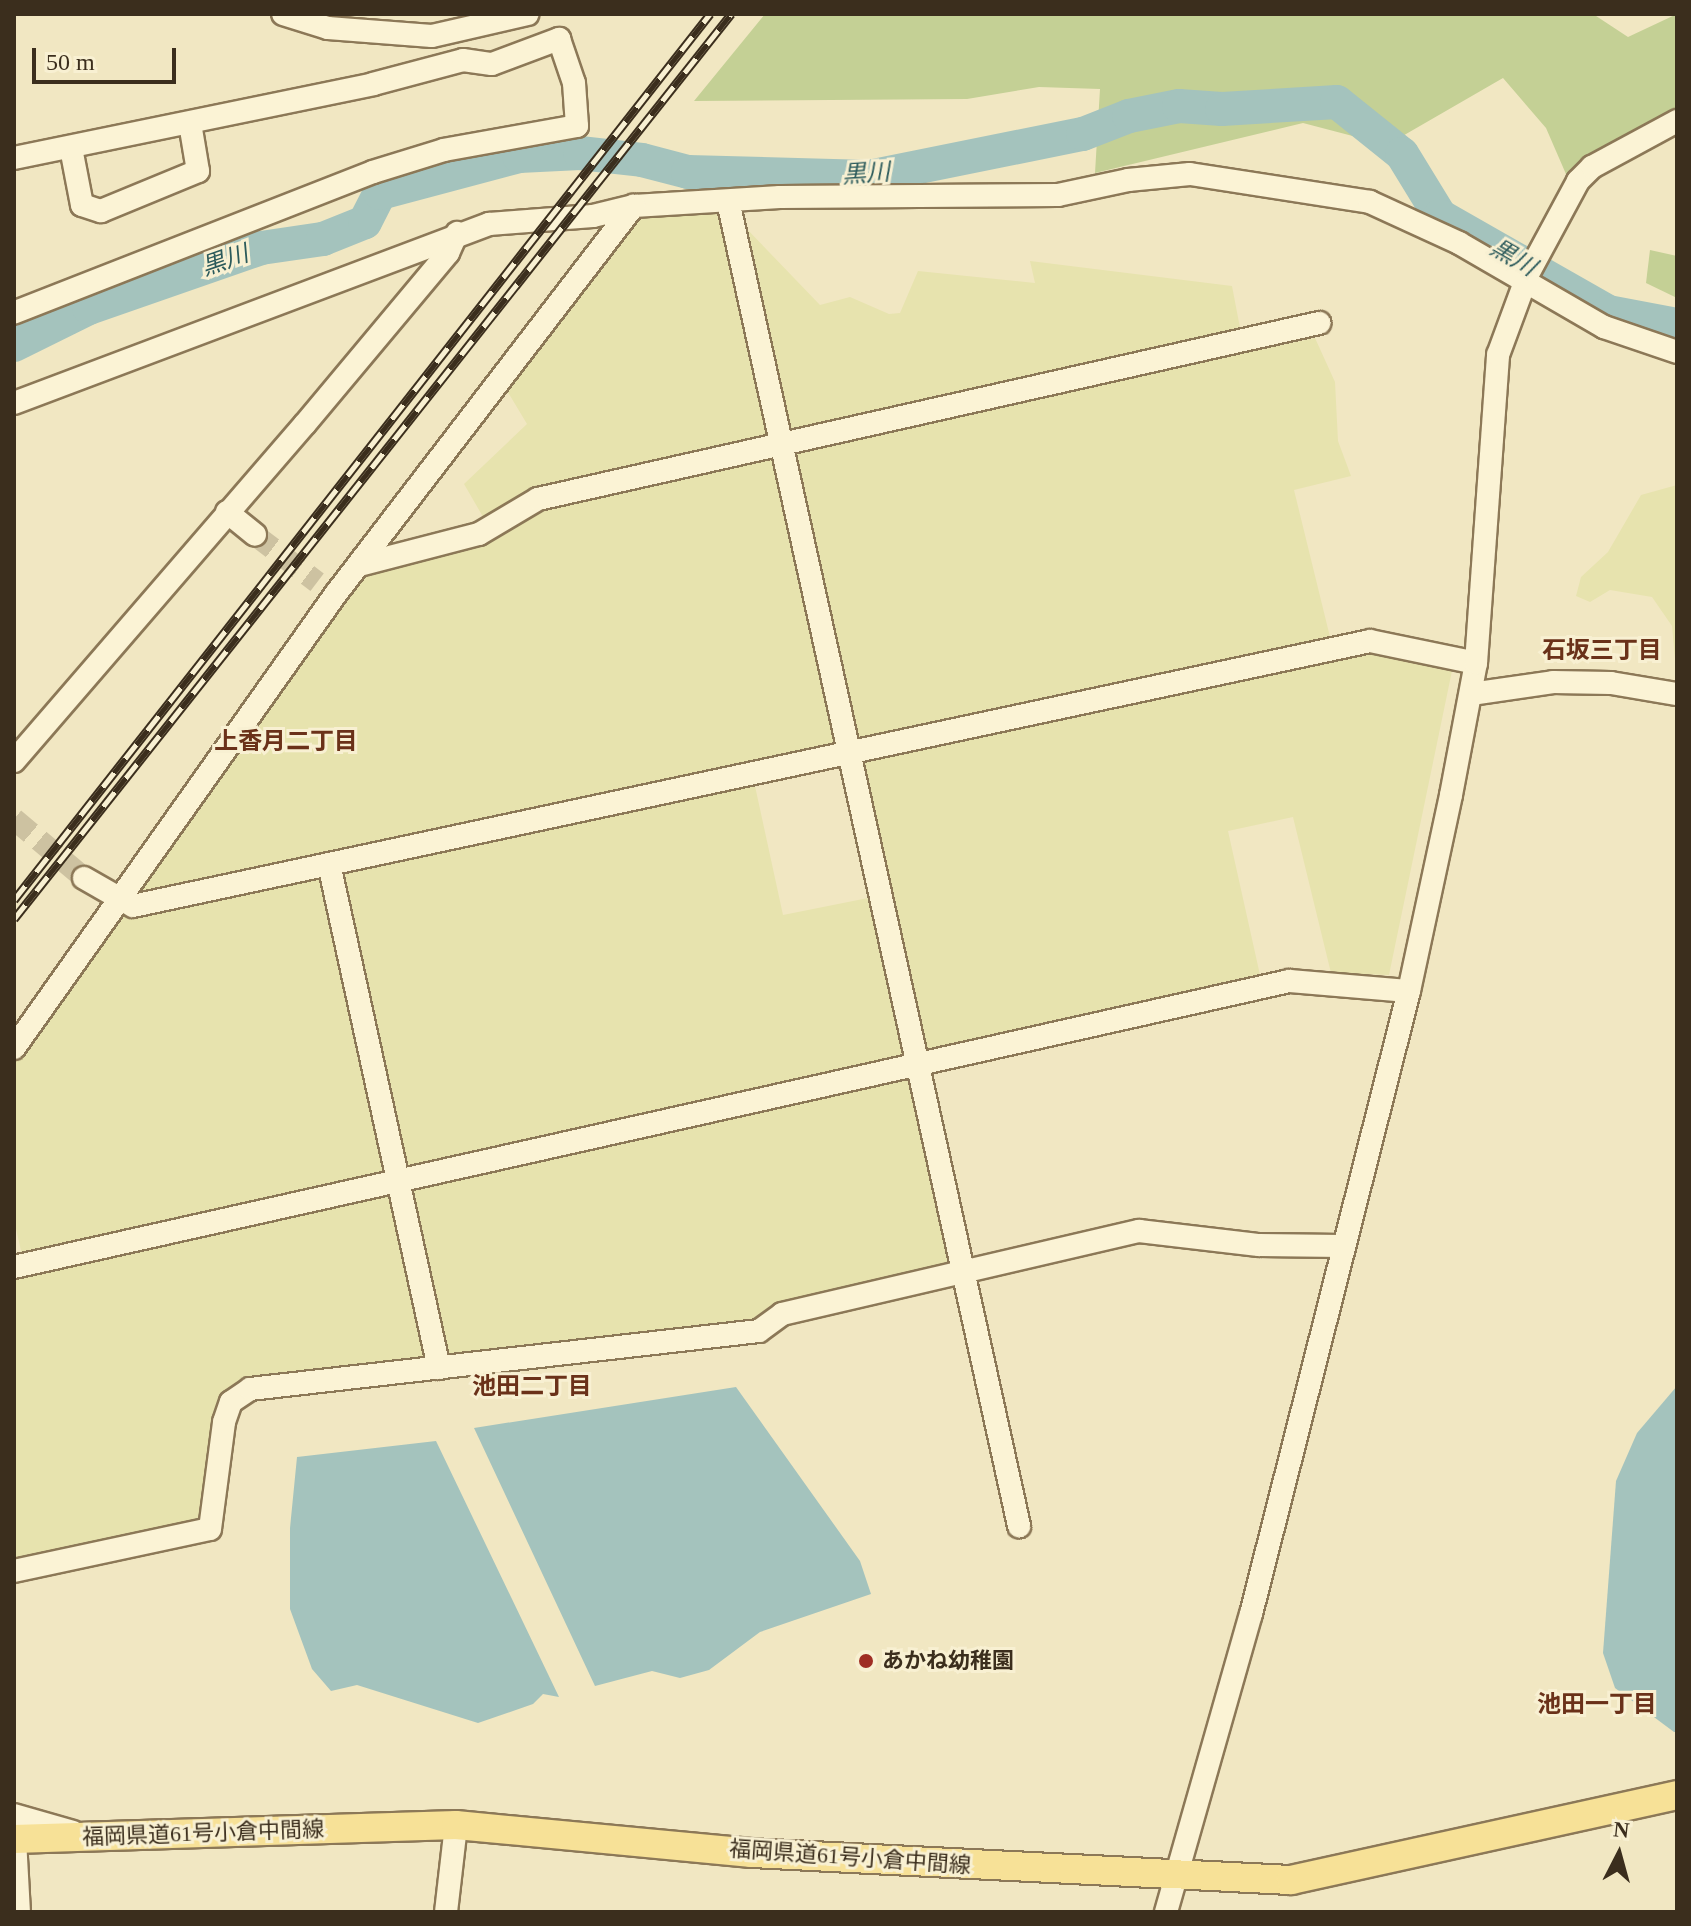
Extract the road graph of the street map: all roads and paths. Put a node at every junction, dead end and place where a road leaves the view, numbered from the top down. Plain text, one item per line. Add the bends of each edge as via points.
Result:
1 (283, 14) edge
2 (528, 14) edge
3 (1677, 121) edge
4 (190, 123) junction
5 (71, 148) junction
6 (14, 158) edge
7 (728, 201) junction
8 (634, 206) junction
9 (457, 233) junction
10 (1526, 279) junction
11 (14, 313) edge
12 (1319, 323) dead end
13 (1677, 352) edge
14 (14, 403) edge
15 (781, 442) junction
16 (227, 512) junction
17 (255, 535) tunnel mouth
18 (359, 565) junction
19 (317, 582) tunnel mouth
20 (335, 595) junction
21 (1476, 663) junction
22 (1471, 694) junction
23 (1677, 694) edge
24 (852, 755) junction
25 (14, 761) edge
26 (329, 864) junction
27 (84, 878) tunnel mouth
28 (119, 902) junction
29 (1409, 991) junction
30 (14, 1048) edge
31 (922, 1065) junction
32 (398, 1180) junction
33 (1342, 1246) junction
34 (14, 1267) edge
35 (966, 1270) junction
36 (439, 1368) junction
37 (1019, 1526) dead end
38 (14, 1571) edge
39 (1677, 1795) edge
40 (456, 1825) junction
41 (14, 1831) edge
42 (1174, 1876) junction
43 (19, 1912) edge
44 (446, 1912) edge
45 (1166, 1912) edge

1 - 2 street via 328,28 432,36
3 - 10 street via 1592,167
4 - 5 street
4 - 5 street via 198,171 101,211 82,205
4 - 11 street via 463,60 492,64 559,39 574,83 577,126 444,150 373,172
5 - 6 street
7 - 8 street
7 - 10 street via 1058,195 1190,174 1370,202
7 - 15 street
8 - 9 street via 593,216 489,224
8 - 18 street
9 - 14 street
9 - 16 street via 448,253
10 - 13 street via 1604,327
10 - 21 street via 1498,355 1490,407
12 - 15 street
15 - 18 street via 538,499 479,534
15 - 24 street
16 - 17 street
16 - 25 street
18 - 20 street
19 - 20 street
20 - 28 street
21 - 22 street
21 - 24 street via 1370,641
22 - 23 street via 1553,682 1611,683
22 - 29 street
24 - 26 street
24 - 31 street
26 - 28 street via 133,906
26 - 32 street
27 - 28 street
28 - 30 street
29 - 31 street via 1289,981
29 - 33 street
31 - 32 street
31 - 35 street
32 - 34 street
32 - 36 street
33 - 35 street via 1259,1245 1139,1231
33 - 42 street via 1248,1629
35 - 36 street via 782,1314 759,1331
35 - 37 street
36 - 38 street via 250,1389 231,1402 224,1422 210,1529
39 - 42 main road, 福岡県道61号小倉中間線 via 1291,1880
40 - 41 main road, 福岡県道61号小倉中間線 via 94,1838
40 - 42 main road, 福岡県道61号小倉中間線 via 752,1853
40 - 44 street
41 - 43 street
42 - 45 street

